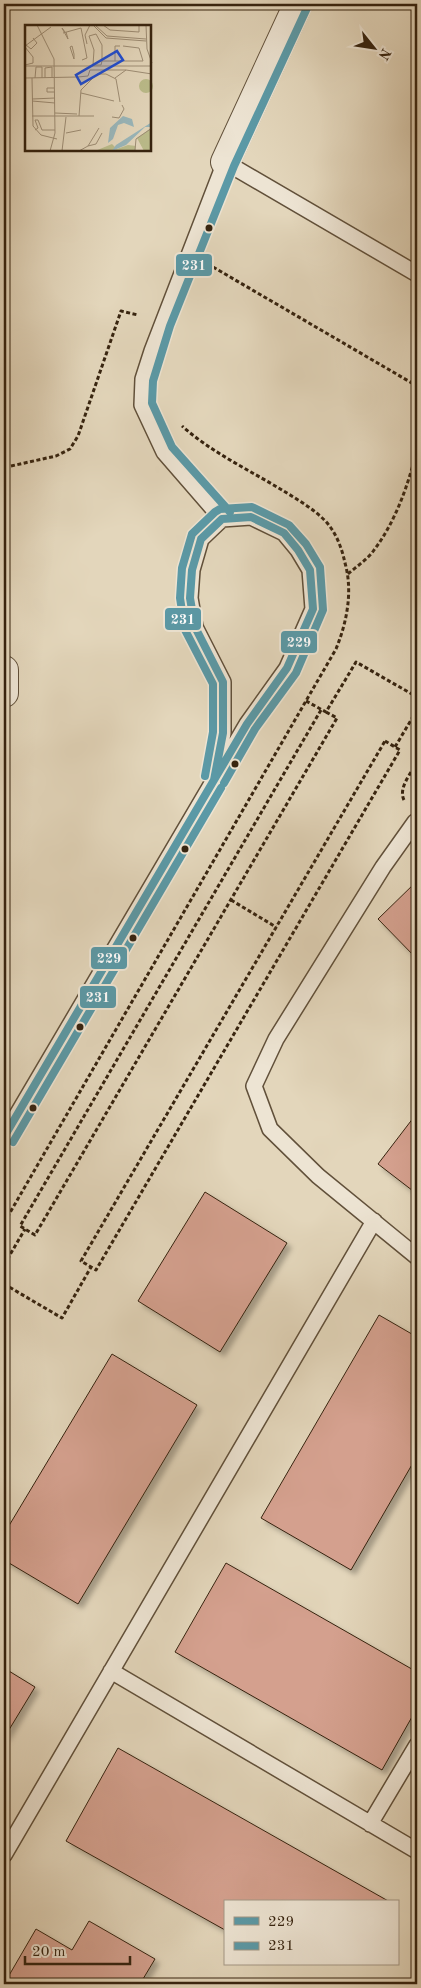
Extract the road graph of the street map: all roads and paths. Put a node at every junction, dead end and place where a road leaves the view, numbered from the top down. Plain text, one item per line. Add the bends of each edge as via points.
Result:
1 (298, 4) edge
2 (225, 162) junction
3 (210, 265) dead end
4 (417, 274) edge
5 (138, 315) dead end
6 (417, 386) edge
7 (417, 450) edge
8 (11, 466) dead end
9 (222, 518) junction
10 (348, 574) dead end
11 (4, 670) edge
12 (4, 693) edge
13 (417, 697) edge
14 (306, 700) dead end
15 (321, 710) junction
16 (417, 710) edge
17 (326, 712) junction
18 (395, 747) junction
19 (417, 763) edge
20 (214, 781) junction
21 (416, 821) edge
22 (231, 900) junction
23 (276, 927) junction
24 (4, 1137) edge
25 (374, 1221) junction
26 (25, 1229) junction
27 (417, 1257) edge
28 (4, 1265) edge
29 (91, 1267) junction
30 (4, 1284) edge
31 (111, 1671) junction
32 (417, 1746) edge
33 (370, 1824) junction
34 (417, 1851) edge
35 (4, 1855) edge

1 - 2 street
2 - 4 lane
2 - 9 lane via 155,342 143,379 142,405 164,452
3 - 6 path
5 - 8 path via 121,311 78,436 70,449 56,456
7 - 10 path via 409,481 391,524 374,552
9 - 20 lane via 201,539 192,570 190,598 194,627 223,682 223,733
9 - 20 lane via 251,517 284,533 310,570 313,609 287,668
11 - 12 street
13 - 17 path via 356,662
14 - 15 path
15 - 17 path
15 - 26 path via 20,1226
16 - 18 path
17 - 22 path via 337,718
18 - 23 path via 385,741
18 - 29 path via 400,750 96,1270
19 - 21 path via 402,789 402,796
20 - 24 lane
21 - 25 lane via 383,867 276,1039 254,1086 270,1128 318,1176
22 - 23 path
22 - 26 path via 36,1235
23 - 29 path via 81,1262
25 - 27 lane
25 - 31 lane
26 - 28 path
29 - 30 path via 62,1318
31 - 33 lane
31 - 35 lane
32 - 33 lane
33 - 34 lane

